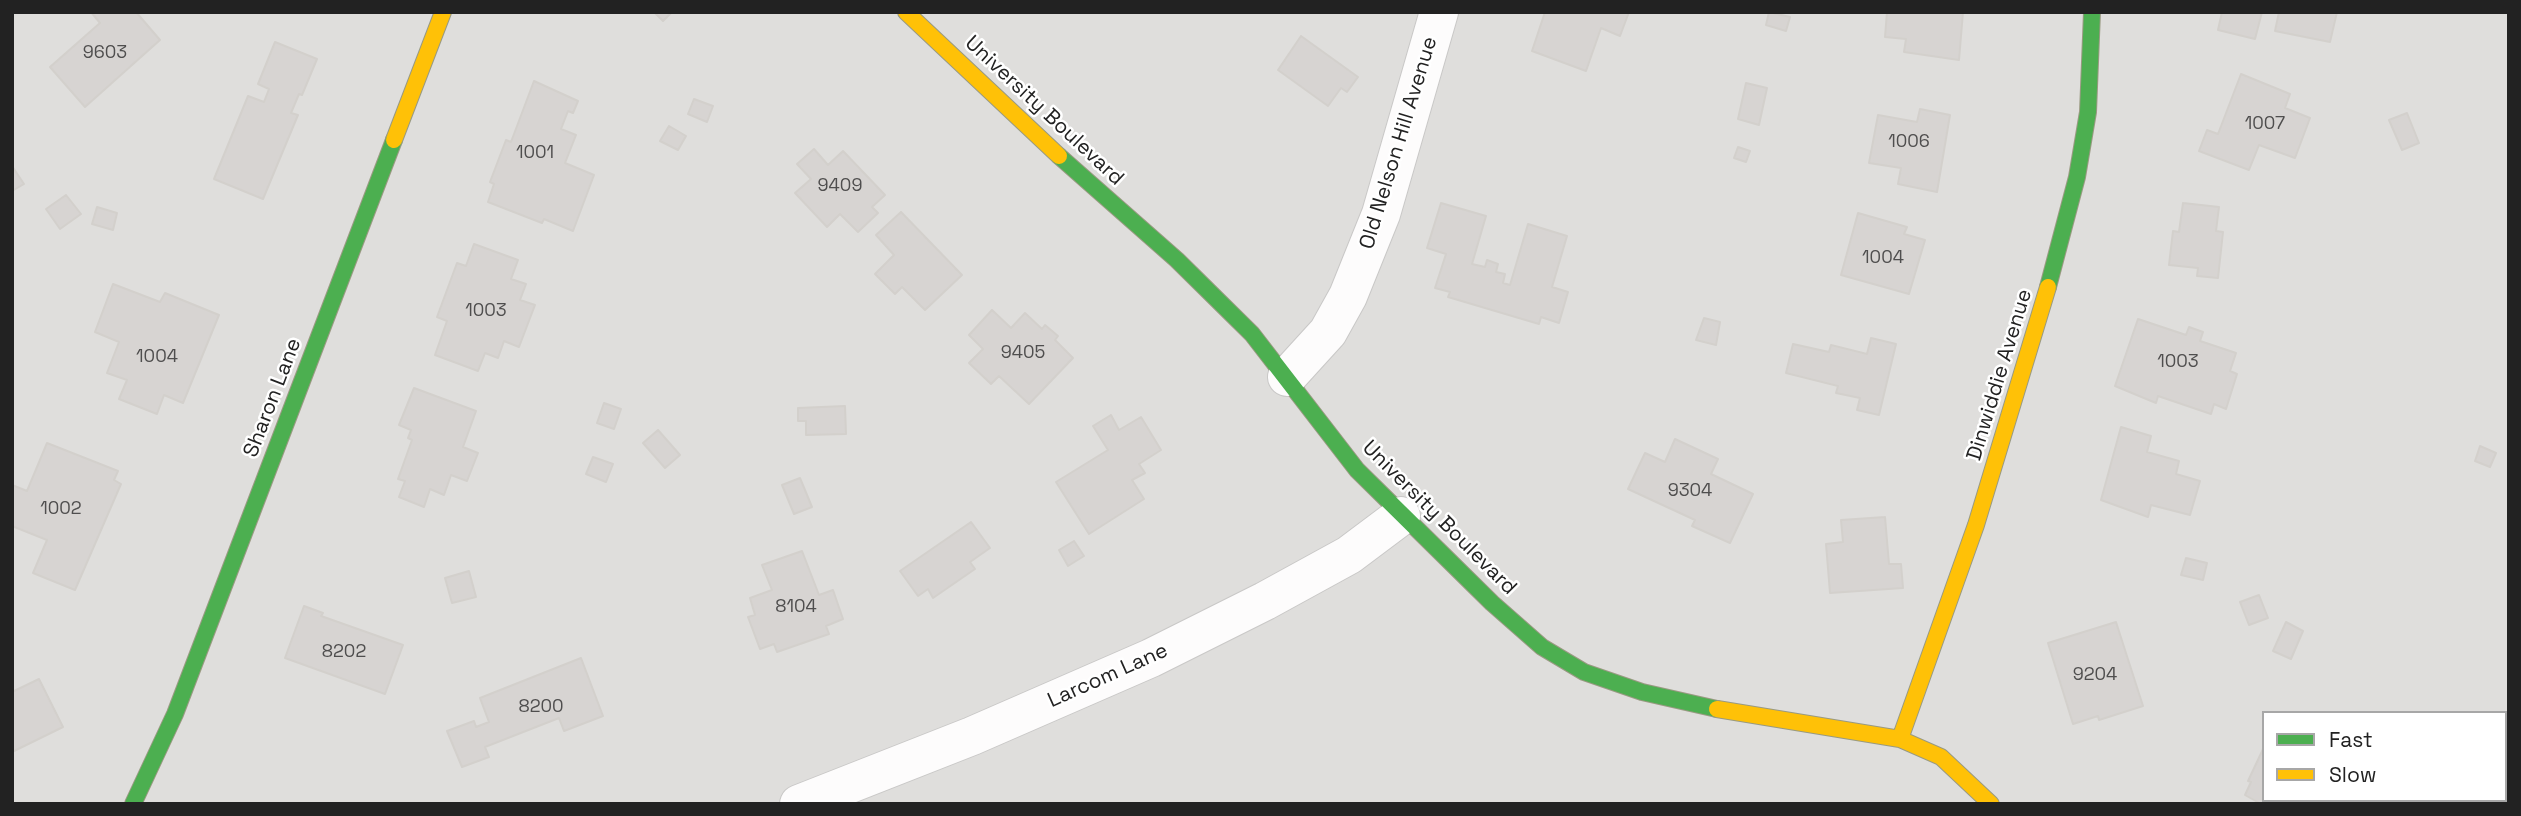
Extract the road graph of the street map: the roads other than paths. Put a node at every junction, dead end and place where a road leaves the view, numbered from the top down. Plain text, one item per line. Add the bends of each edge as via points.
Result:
1 (443, 12) edge
2 (906, 12) edge
3 (1439, 12) edge
4 (2092, 12) edge
5 (1287, 377) junction
6 (1401, 516) junction
7 (1900, 739) junction
8 (141, 802) edge
9 (799, 804) edge
10 (1992, 804) edge

1 - 8 street, Sharon Lane
2 - 5 street, University Boulevard via 1177,260 1252,334
3 - 5 street, Old Nelson Hill Avenue via 1381,214 1348,296 1328,332
4 - 7 street, Dinwiddie Avenue via 2088,112 2052,276 1976,525
5 - 6 street, University Boulevard via 1357,470
6 - 7 street, University Boulevard via 1542,647 1584,672 1702,706
6 - 9 street, Larcom Lane via 1349,555 1151,658
7 - 10 street, University Boulevard via 1956,768

